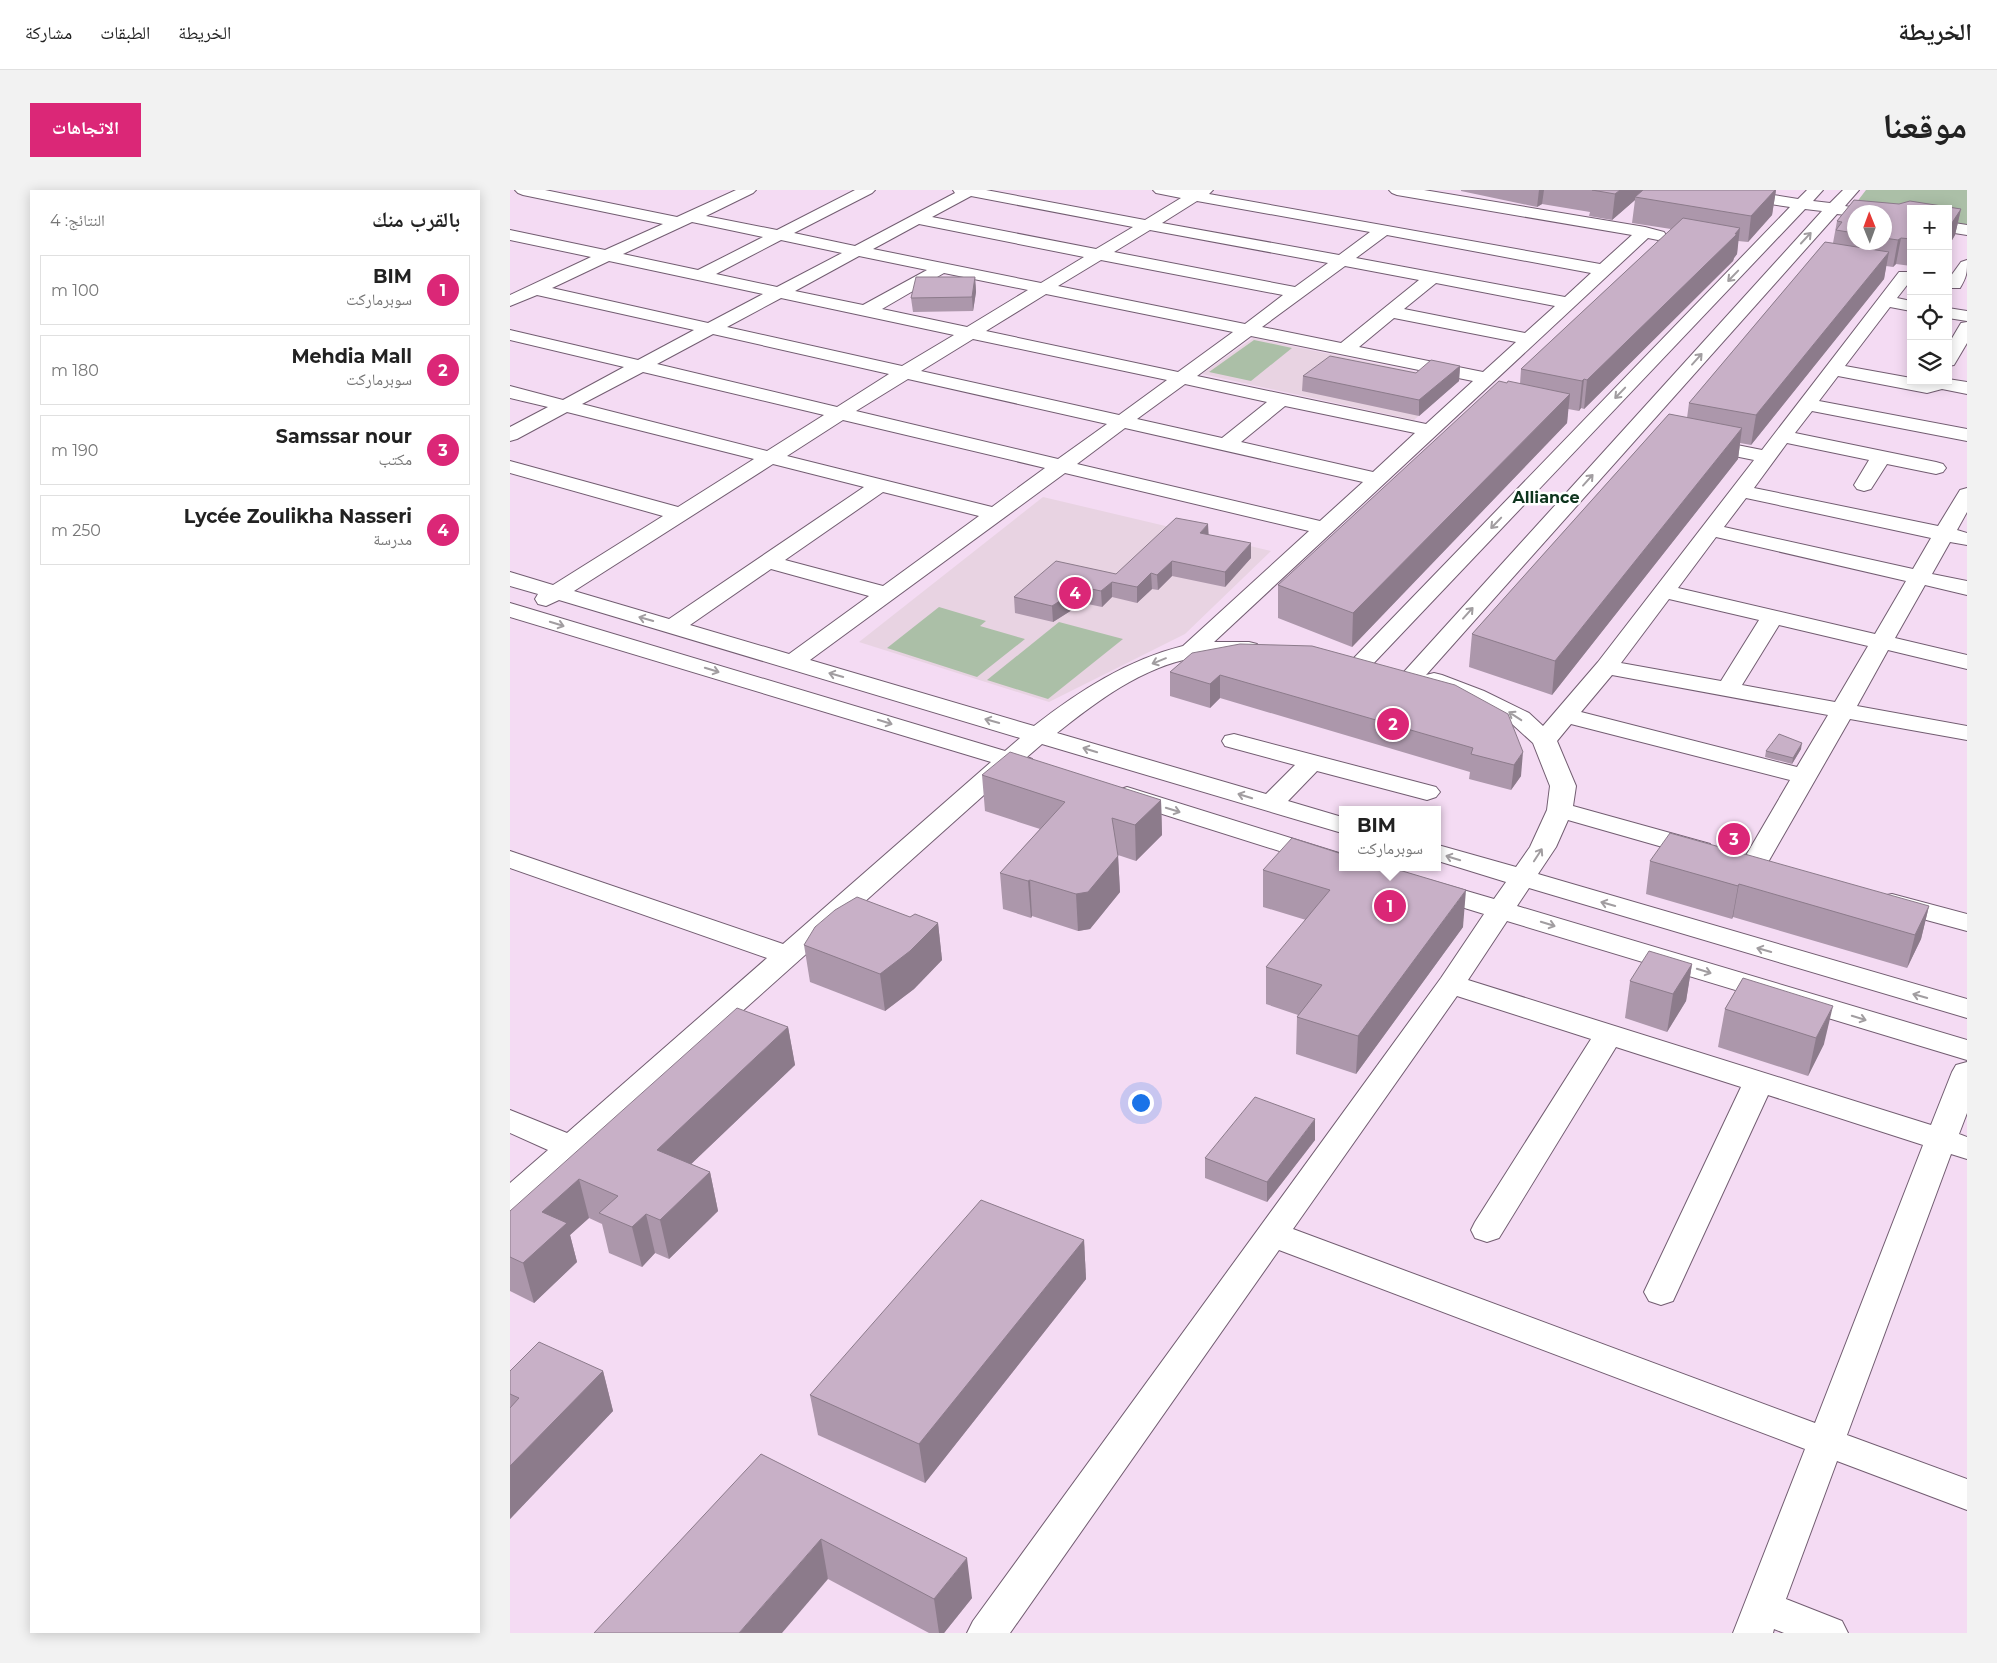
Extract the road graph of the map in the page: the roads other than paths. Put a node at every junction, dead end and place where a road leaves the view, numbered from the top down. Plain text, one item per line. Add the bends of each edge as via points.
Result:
1 (523, 190) edge
2 (743, 190) edge
3 (867, 190) edge
4 (968, 190) edge
5 (1161, 190) edge
6 (1397, 190) edge
7 (1712, 190) edge
8 (1815, 190) edge
9 (1821, 190) edge
10 (1849, 192) edge
11 (1200, 193) edge
12 (1503, 195) dead end
13 (1801, 204) junction
14 (1489, 206) junction
15 (1833, 209) junction
16 (1847, 211) edge
17 (1631, 214) dead end
18 (916, 219) junction
19 (684, 220) junction
20 (1149, 224) junction
21 (1616, 227) junction
22 (1952, 228) edge
23 (1384, 230) junction
24 (1967, 230) edge
25 (1645, 232) junction
26 (779, 235) junction
27 (1673, 237) edge
28 (515, 239) edge
29 (1747, 250) junction
30 (857, 251) junction
31 (608, 255) junction
32 (1099, 255) junction
33 (1789, 256) junction
34 (1808, 260) edge
35 (1342, 261) junction
36 (1967, 265) edge
37 (942, 268) junction
38 (1605, 270) junction
39 (701, 275) junction
40 (1900, 275) edge
41 (1432, 278) junction
42 (1956, 284) edge
43 (1044, 288) junction
44 (535, 289) junction
45 (780, 292) junction
46 (1297, 293) junction
47 (510, 301) edge
48 (1884, 301) junction
49 (1569, 303) junction
50 (1907, 305) edge
51 (867, 310) junction
52 (1391, 312) junction
53 (1952, 314) edge
54 (1967, 316) edge
55 (1967, 327) edge
56 (710, 328) junction
57 (1247, 330) junction
58 (971, 332) junction
59 (510, 335) edge
60 (1530, 339) junction
61 (1344, 350) junction
62 (1952, 354) edge
63 (639, 366) junction
64 (1832, 369) junction
65 (904, 373) junction
66 (1182, 378) junction
67 (1488, 378) junction
68 (1907, 383) edge
69 (1916, 385) edge
70 (1935, 385) edge
71 (1952, 385) edge
72 (1967, 388) edge
73 (510, 392) edge
74 (1468, 396) junction
75 (1282, 399) junction
76 (1487, 400) edge
77 (1806, 404) junction
78 (566, 406) junction
79 (839, 414) junction
80 (1574, 418) dead end
81 (1122, 422) junction
82 (1593, 422) junction
83 (1633, 430) junction
84 (1431, 431) junction
85 (1652, 434) edge
86 (510, 435) edge
87 (1967, 435) edge
88 (1782, 436) junction
89 (1681, 440) edge
90 (1226, 445) junction
91 (768, 457) junction
92 (1766, 457) junction
93 (1881, 457) junction
94 (1061, 466) junction
95 (510, 467) edge
96 (1936, 468) dead end
97 (1378, 479) junction
98 (1864, 484) dead end
99 (880, 485) junction
100 (1741, 491) junction
101 (1967, 494) edge
102 (680, 514) junction
103 (996, 514) junction
104 (1324, 528) junction
105 (1711, 530) junction
106 (1943, 534) junction
107 (1967, 539) edge
108 (768, 562) junction
109 (1918, 577) junction
110 (510, 579) edge
111 (1967, 588) edge
112 (1664, 591) junction
113 (555, 593) junction
114 (887, 594) junction
115 (515, 616) edge
116 (1773, 616) junction
117 (672, 627) junction
118 (1881, 642) junction
119 (1268, 649) edge
120 (1191, 651) junction
121 (793, 662) junction
122 (1967, 662) edge
123 (1606, 667) junction
124 (1400, 670) junction
125 (1728, 689) junction
126 (1841, 711) junction
127 (1565, 715) junction
128 (1967, 733) edge
129 (1039, 734) junction
130 (1544, 740) junction
131 (1234, 741) dead end
132 (1010, 760) junction
133 (1312, 761) junction
134 (1047, 771) edge
135 (1804, 776) junction
136 (1103, 788) edge
137 (1427, 792) dead end
138 (1272, 804) junction
139 (1560, 810) junction
140 (1339, 824) edge
141 (1441, 854) edge
142 (510, 858) edge
143 (1738, 860) junction
144 (1339, 861) edge
145 (1781, 872) edge
146 (1523, 879) junction
147 (1408, 882) edge
148 (1865, 895) edge
149 (1502, 910) junction
150 (1967, 923) edge
151 (789, 956) junction
152 (1451, 984) junction
153 (1967, 1009) edge
154 (1609, 1034) junction
155 (1967, 1050) edge
156 (1967, 1072) edge
157 (1759, 1082) junction
158 (510, 1121) edge
159 (1954, 1144) edge
160 (571, 1147) junction
161 (510, 1201) edge
162 (1487, 1230) dead end
163 (1272, 1234) junction
164 (1661, 1292) dead end
165 (1826, 1442) junction
166 (1967, 1495) edge
167 (1758, 1620) edge
168 (987, 1633) edge
169 (1828, 1633) edge

1 - 19 street
2 - 19 street
3 - 26 street
4 - 18 street
4 - 20 street
5 - 11 street
6 - 14 street
7 - 13 street
8 - 13 street
9 - 10 street
10 - 15 street
11 - 20 street
11 - 23 street
12 - 14 street
13 - 15 street
13 - 29 street
14 - 21 street
15 - 16 street
33 -> 15 street
17 - 21 street
18 - 30 street
18 - 32 street
19 - 26 street
19 - 31 street
20 - 32 street
20 - 35 street
21 - 25 street
22 - 24 street
23 - 35 street
23 - 38 street
25 - 27 street
25 - 38 street
26 - 30 street
26 - 39 street
28 - 31 street
29 - 33 street
29 -> 82 street
30 - 37 street
30 - 45 street
31 - 39 street
31 - 44 street
32 - 43 street
32 - 46 street
33 - 34 street
83 -> 33 street
35 - 41 street
35 - 46 street
36 - 42 street
37 - 43 street
37 - 51 street
38 - 49 street
39 - 45 street
40 - 48 street
41 - 49 street
41 - 52 street
43 - 57 street
43 - 58 street
44 - 47 street
44 - 56 street
45 - 51 street
45 - 56 street
46 - 57 street
48 - 50 street
48 - 64 street
49 - 60 street
51 - 58 street
52 - 60 street
52 - 61 street
53 - 54 street
55 - 62 street
56 - 63 street
56 - 65 street
57 - 61 street
57 - 66 street
58 - 65 street
58 - 66 street
59 - 63 street
60 - 67 street
61 - 67 street
63 - 78 street
63 - 79 street
64 - 68 street
64 - 77 street
65 - 79 street
65 - 81 street
66 - 75 street
66 - 81 street
67 - 74 street
69 - 70 street
71 - 72 street
73 - 78 street
74 - 76 street
74 - 84 street
75 - 84 street
75 - 90 street
77 - 87 street
77 - 88 street
78 - 86 street
78 - 91 street
79 - 91 street
79 - 94 street
80 - 82 street
81 - 90 street
81 - 94 street
82 - 83 street
82 -> 124 street via 1354,660
83 - 85 street
124 -> 83 street
84 - 97 street
88 - 92 street
88 - 93 street
89 - 92 street
90 - 97 street
91 - 99 street
91 - 102 street
92 - 100 street
93 - 96 street
93 - 98 street
94 - 103 street
94 - 104 street
95 - 102 street
97 - 104 street
99 - 103 street
99 - 108 street
100 - 105 street
100 - 106 street
101 - 106 street
102 - 113 street
103 - 114 street
104 - 120 street
105 - 109 street
105 - 112 street
106 - 107 street
106 - 109 street
108 - 114 street
108 - 117 street
109 - 111 street
109 - 118 street
110 - 113 street
112 - 116 street
112 - 123 street
113 - 115 street
117 -> 113 street
114 - 121 street
115 -> 132 street
116 - 118 street
116 - 125 street
117 - 121 street
118 - 122 street
118 - 126 street
119 - 120 street
120 -> 129 street via 1166,658 1124,677
129 -> 121 street
123 - 125 street
123 - 127 street
130 -> 124 street via 1506,710 1446,684
125 - 126 street
126 - 128 street
126 - 135 street
127 - 130 street
127 - 135 street
129 - 132 street
138 -> 129 street
130 - 139 street via 1563,786
131 - 133 street
132 - 134 street
132 - 151 street
133 - 137 street
133 - 138 street
135 - 143 street
136 -> 144 street
138 - 140 street
139 - 143 street
146 -> 139 street via 1544,847
146 -> 141 street
142 - 151 street
143 - 145 street
146 - 149 street
153 -> 146 street
147 - 149 street
148 - 150 street
149 - 152 street
149 -> 155 street
151 - 160 street
152 - 154 street
152 - 163 street
154 - 157 street
154 - 162 street
156 - 159 street
157 - 159 street
157 - 164 street
158 - 160 street
159 - 165 street
160 - 161 street
163 - 165 street
163 - 168 street
165 - 166 street
165 - 167 street
167 - 169 street

